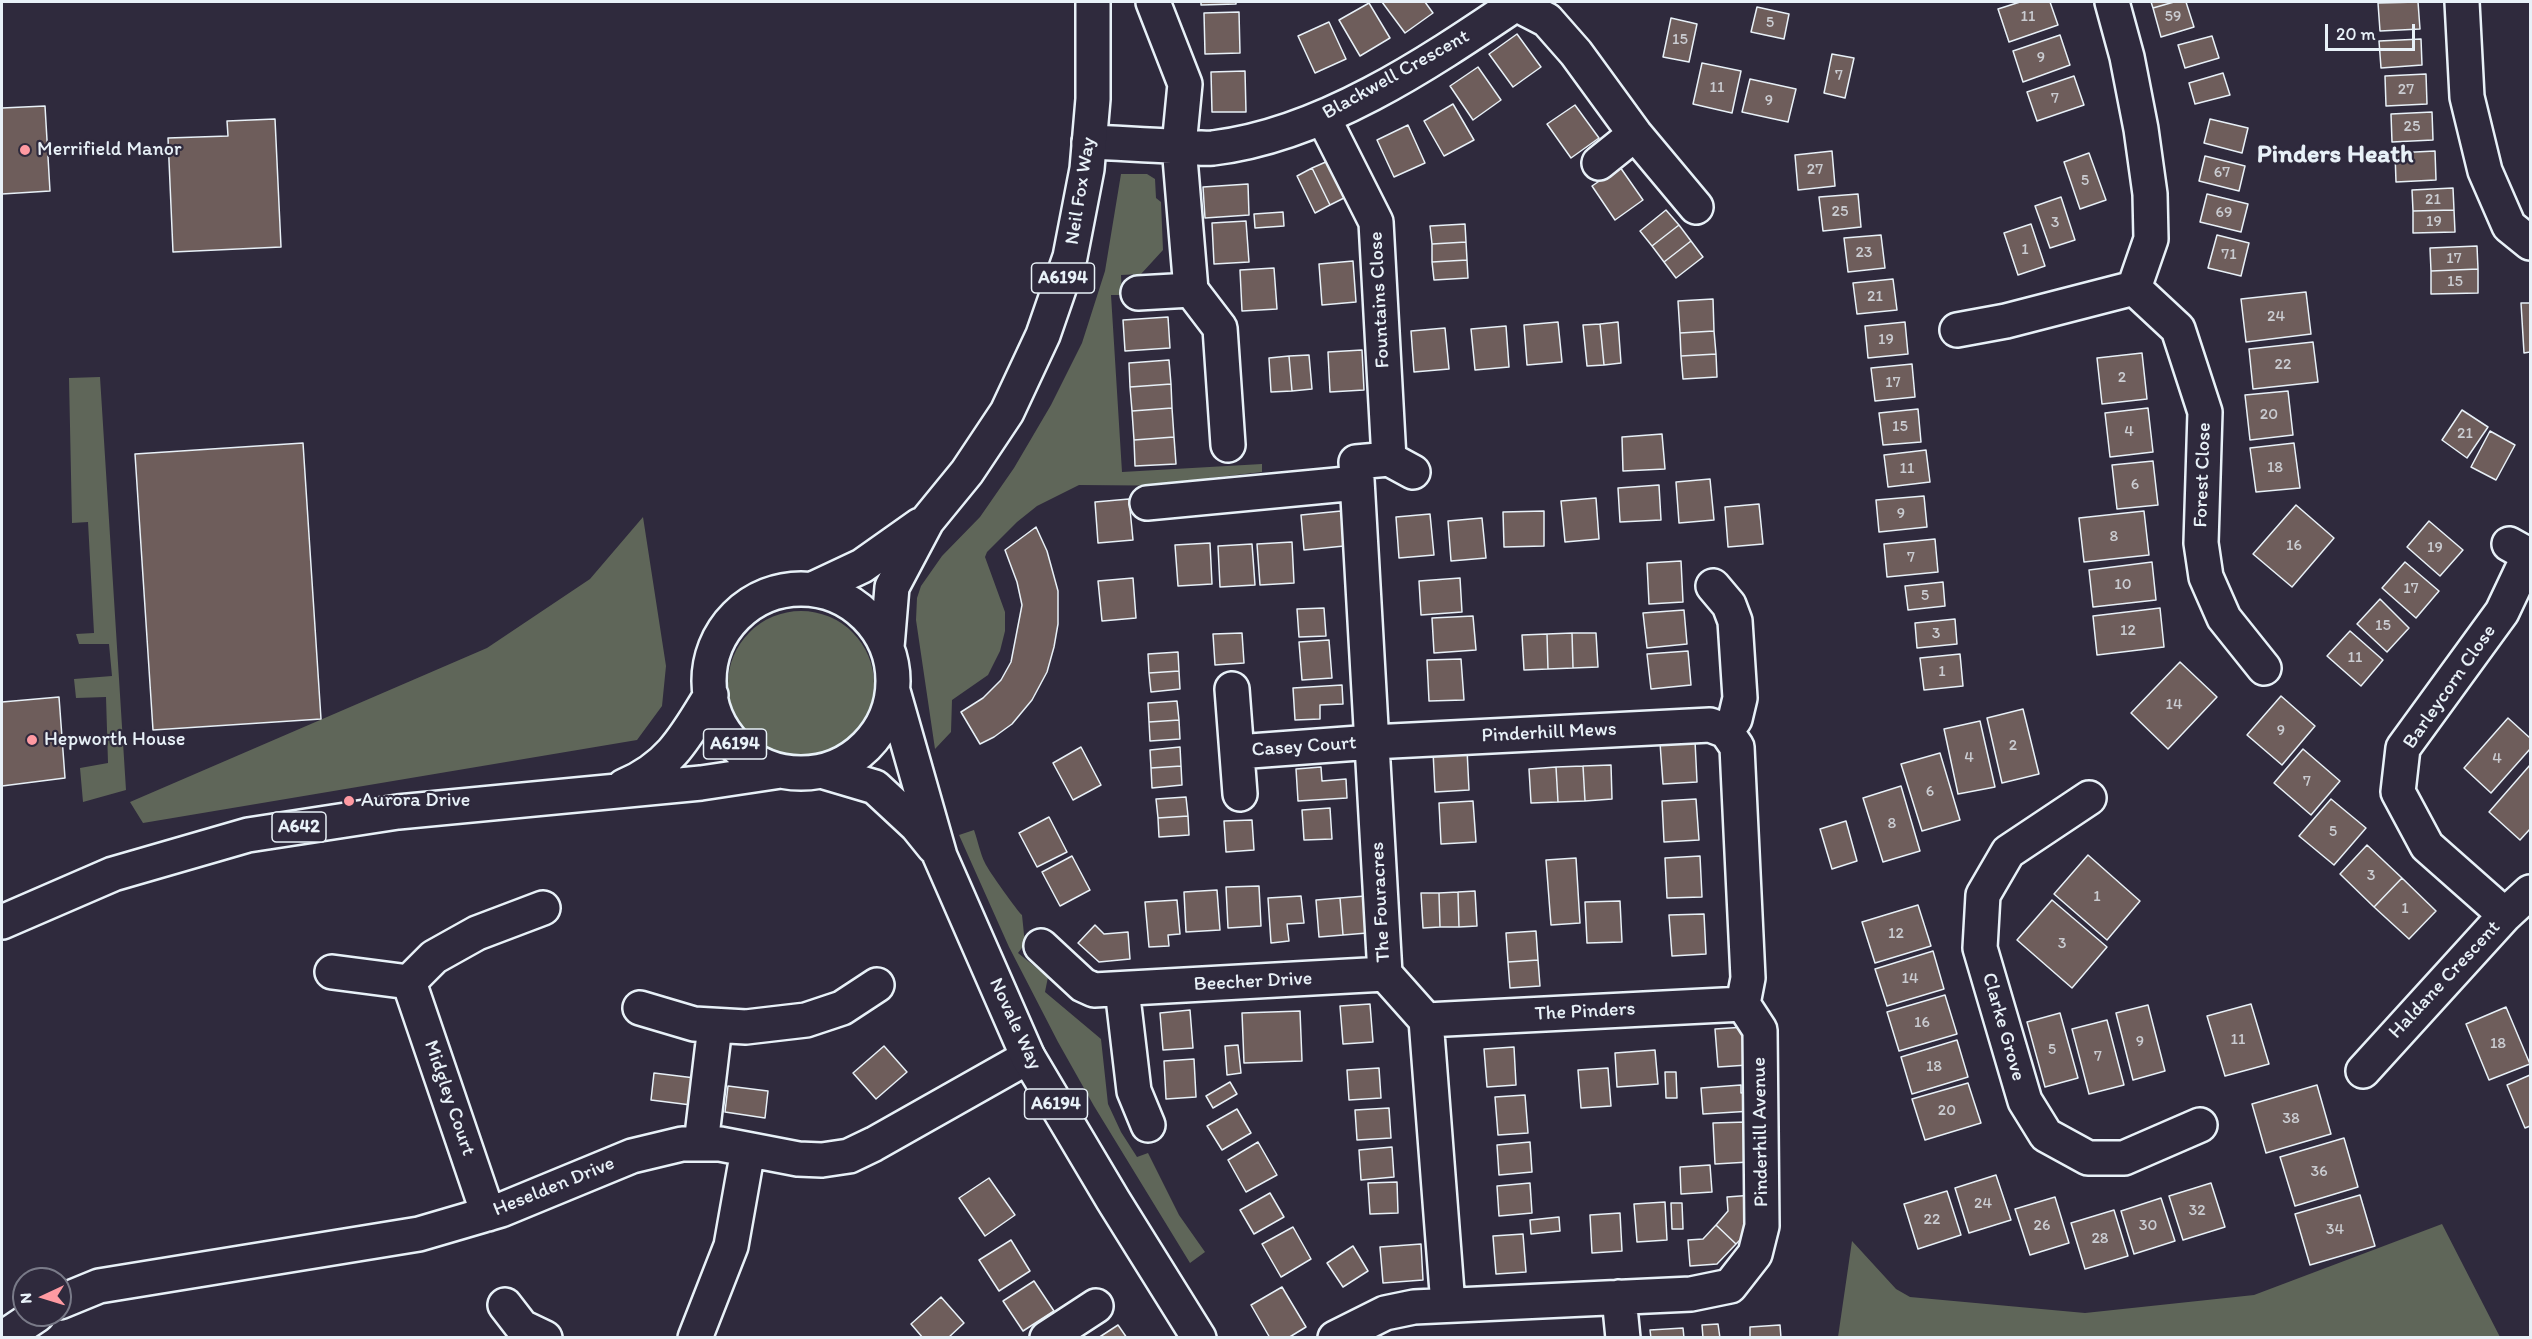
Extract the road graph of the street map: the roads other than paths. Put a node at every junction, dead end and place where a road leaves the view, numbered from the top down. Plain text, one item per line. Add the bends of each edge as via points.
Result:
1 (1093, 2) edge
2 (1152, 2) edge
3 (2112, 2) edge
4 (2462, 2) edge
5 (1516, 3) edge
6 (1323, 117) junction
7 (1635, 134) junction
8 (1089, 142) junction
9 (1179, 147) junction
10 (1599, 163) dead end
11 (1696, 207) dead end
12 (2530, 243) edge
13 (2134, 288) junction
14 (1191, 290) junction
15 (1138, 293) dead end
16 (1957, 330) dead end
17 (1228, 445) dead end
18 (1401, 465) joint
19 (1357, 483) junction
20 (1148, 503) dead end
21 (927, 521) junction
22 (2509, 544) dead end
23 (1713, 586) dead end
24 (813, 589) junction
25 (886, 647) junction
26 (2264, 668) dead end
27 (1232, 688) dead end
28 (893, 691) junction
29 (711, 695) junction
30 (1726, 730) junction
31 (1372, 742) junction
32 (1237, 752) junction
33 (781, 771) junction
34 (820, 771) junction
35 (611, 791) junction
36 (1239, 794) dead end
37 (2089, 798) dead end
38 (940, 856) junction
39 (2530, 892) edge
40 (543, 909) dead end
41 (2505, 915) junction
42 (2, 922) edge
43 (1041, 946) dead end
44 (332, 972) dead end
45 (1385, 974) junction
46 (409, 982) junction
47 (877, 985) dead end
48 (1122, 989) junction
49 (1743, 1004) junction
50 (640, 1008) dead end
51 (1426, 1020) junction
52 (715, 1026) junction
53 (1028, 1057) junction
54 (2363, 1071) dead end
55 (1148, 1125) dead end
56 (2200, 1125) dead end
57 (701, 1144) junction
58 (748, 1149) junction
59 (488, 1214) junction
60 (72, 1297) edge
61 (1619, 1297) junction
62 (505, 1305) dead end
63 (1448, 1305) junction
64 (1096, 1306) dead end
65 (19, 1327) edge
66 (531, 1335) edge
67 (3, 1338) edge
68 (695, 1338) edge
69 (1047, 1338) edge
70 (1199, 1338) edge
71 (1335, 1338) edge
72 (1623, 1338) edge

1 - 8 street, Neil Fox Way / A6194
2 - 9 street via 1185,84
3 - 13 street via 2127,57 2150,194 2151,239
4 - 12 street via 2468,97 2485,171 2509,226
5 - 6 street, Blackwell Crescent via 1409,73
5 - 7 street via 1547,20
6 - 9 street, Blackwell Crescent via 1247,141 1211,148
6 - 18 street, Fountains Close via 1376,222
7 - 10 street
7 - 11 street
8 - 9 street, Blackwell Crescent
8 - 21 street, Neil Fox Way / A6194 via 1070,257 1043,335 1007,412 967,472
9 - 14 street
13 - 16 street
13 - 26 street, Forest Close via 2178,329 2205,412 2201,543 2206,577 2224,618
14 - 15 street
14 - 17 street via 1220,328
18 - 19 street, The Fouracres via 1356,462
19 - 20 street
19 - 31 street, The Fouracres
21 - 24 street, Neil Fox Way / A6194 via 862,566
21 - 25 street, Neil Fox Way / A6194 via 892,587
22 - 41 street, Barleycorn Close via 2529,555 2502,612 2403,748 2398,792 2427,846
23 - 30 street via 1729,605 1735,621 1740,698 1735,719
24 - 25 street, A6194 via 843,599 861,611
24 - 29 street, A6194 via 762,598 728,625 711,670
25 - 28 street, A6194
27 - 32 street, Casey Court
28 - 34 street, A6194 via 875,736 839,766
28 - 38 street, Novale Way / A6194
29 - 33 street, A6194 via 717,717 729,737 745,754
29 - 35 street, A642 via 679,747 664,763
30 - 31 street, Pinderhill Mews via 1710,725
30 - 49 street via 1737,747 1748,978
31 - 32 street, Casey Court
31 - 45 street, The Fouracres
32 - 36 street, Casey Court
33 - 34 street, A6194
33 - 35 street, A642
34 - 38 street, Novale Way / A6194 via 875,787 916,826
35 - 42 street, A642 via 398,812 248,834 113,874
37 - 56 street, Clarke Grove via 2008,852 1983,895 1980,948 2025,1101 2046,1135 2088,1158 2124,1158
38 - 53 street, Novale Way / A6194
39 - 41 street, Haldane Crescent
40 - 46 street via 477,933 435,957
41 - 54 street, Haldane Crescent
43 - 48 street, Beecher Drive via 1083,985 1094,990
44 - 46 street
45 - 48 street, Beecher Drive
45 - 51 street, The Fouracres
46 - 59 street, Midgley Court
47 - 52 street via 842,1008 806,1020 746,1027
48 - 55 street via 1134,1091
49 - 51 street, The Pinders
49 - 61 street, Pinderhill Avenue via 1760,1030 1762,1226 1755,1254 1730,1286 1691,1294
50 - 52 street
51 - 63 street
52 - 57 street
53 - 58 street, Heselden Drive via 849,1156 798,1159
53 - 70 street, Novale Way / A6194
57 - 58 street, Heselden Drive via 720,1143
57 - 59 street, Heselden Drive via 682,1144 632,1156
58 - 68 street via 731,1246
59 - 60 street, Heselden Drive via 429,1232 99,1286
61 - 63 street, Pinderhill Avenue
61 - 72 street
62 - 66 street
63 - 71 street, Pinderhill Avenue via 1385,1313
64 - 69 street
65 - 67 street

